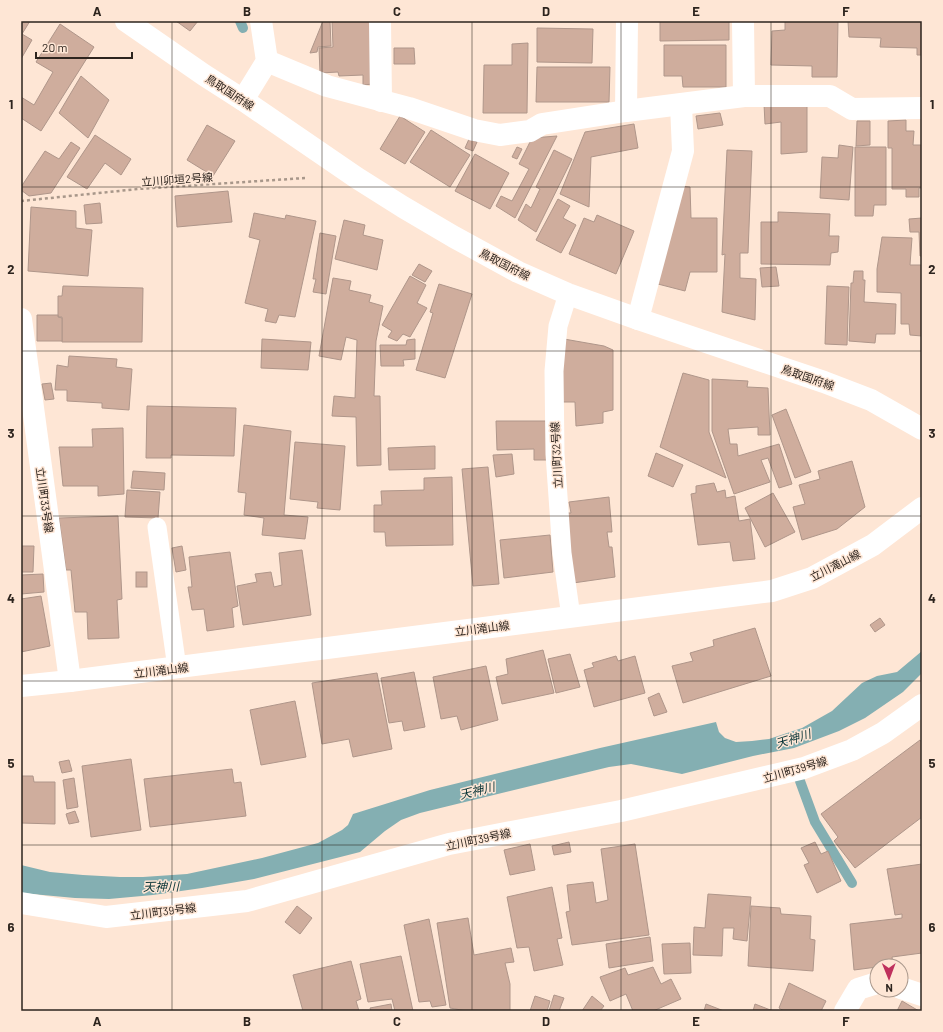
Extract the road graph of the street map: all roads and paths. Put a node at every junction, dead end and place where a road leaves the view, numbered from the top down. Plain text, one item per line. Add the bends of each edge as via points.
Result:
1 (126, 21) edge
2 (261, 21) edge
3 (380, 21) edge
4 (627, 21) edge
5 (744, 21) edge
6 (267, 61) junction
7 (744, 96) junction
8 (243, 100) junction
9 (381, 101) junction
10 (681, 104) junction
11 (922, 108) edge
12 (626, 111) junction
13 (325, 155) junction
14 (21, 201) edge
15 (568, 294) junction
16 (21, 319) edge
17 (638, 319) junction
18 (922, 430) edge
19 (922, 508) edge
20 (157, 526) dead end
21 (571, 617) junction
22 (177, 668) junction
23 (70, 681) junction
24 (21, 686) edge
25 (922, 705) edge
26 (21, 903) edge
27 (869, 986) edge
28 (909, 991) edge
29 (922, 995) edge
30 (845, 1011) edge

1 - 8 street, 鳥取国府線
2 - 6 street
3 - 9 street
4 - 12 street
5 - 7 street
6 - 8 street
6 - 9 street via 327,86
7 - 10 street
7 - 11 street via 830,96 852,109
8 - 13 street, 鳥取国府線
9 - 12 street via 474,130 500,135 530,130 542,124
10 - 12 street
10 - 17 street via 683,151
13 - 14 path, 立川卯垣2号線 via 306,178
13 - 15 street, 鳥取国府線 via 402,207 454,237 518,272
15 - 17 street, 鳥取国府線
15 - 21 lane, 立川町32号線 via 558,326 554,371 555,454 562,554
16 - 23 street, 立川町33号線
17 - 18 street, 鳥取国府線 via 871,400
19 - 21 street, 立川滝山線 via 874,545 812,578 772,591
20 - 22 lane
21 - 22 street, 立川滝山線
22 - 23 street, 立川滝山線
23 - 24 street, 立川滝山線
25 - 26 street, 立川町39号線 via 883,733 852,750 804,768 621,811 449,844 247,901 106,918
27 - 30 street via 858,989
28 - 29 street

